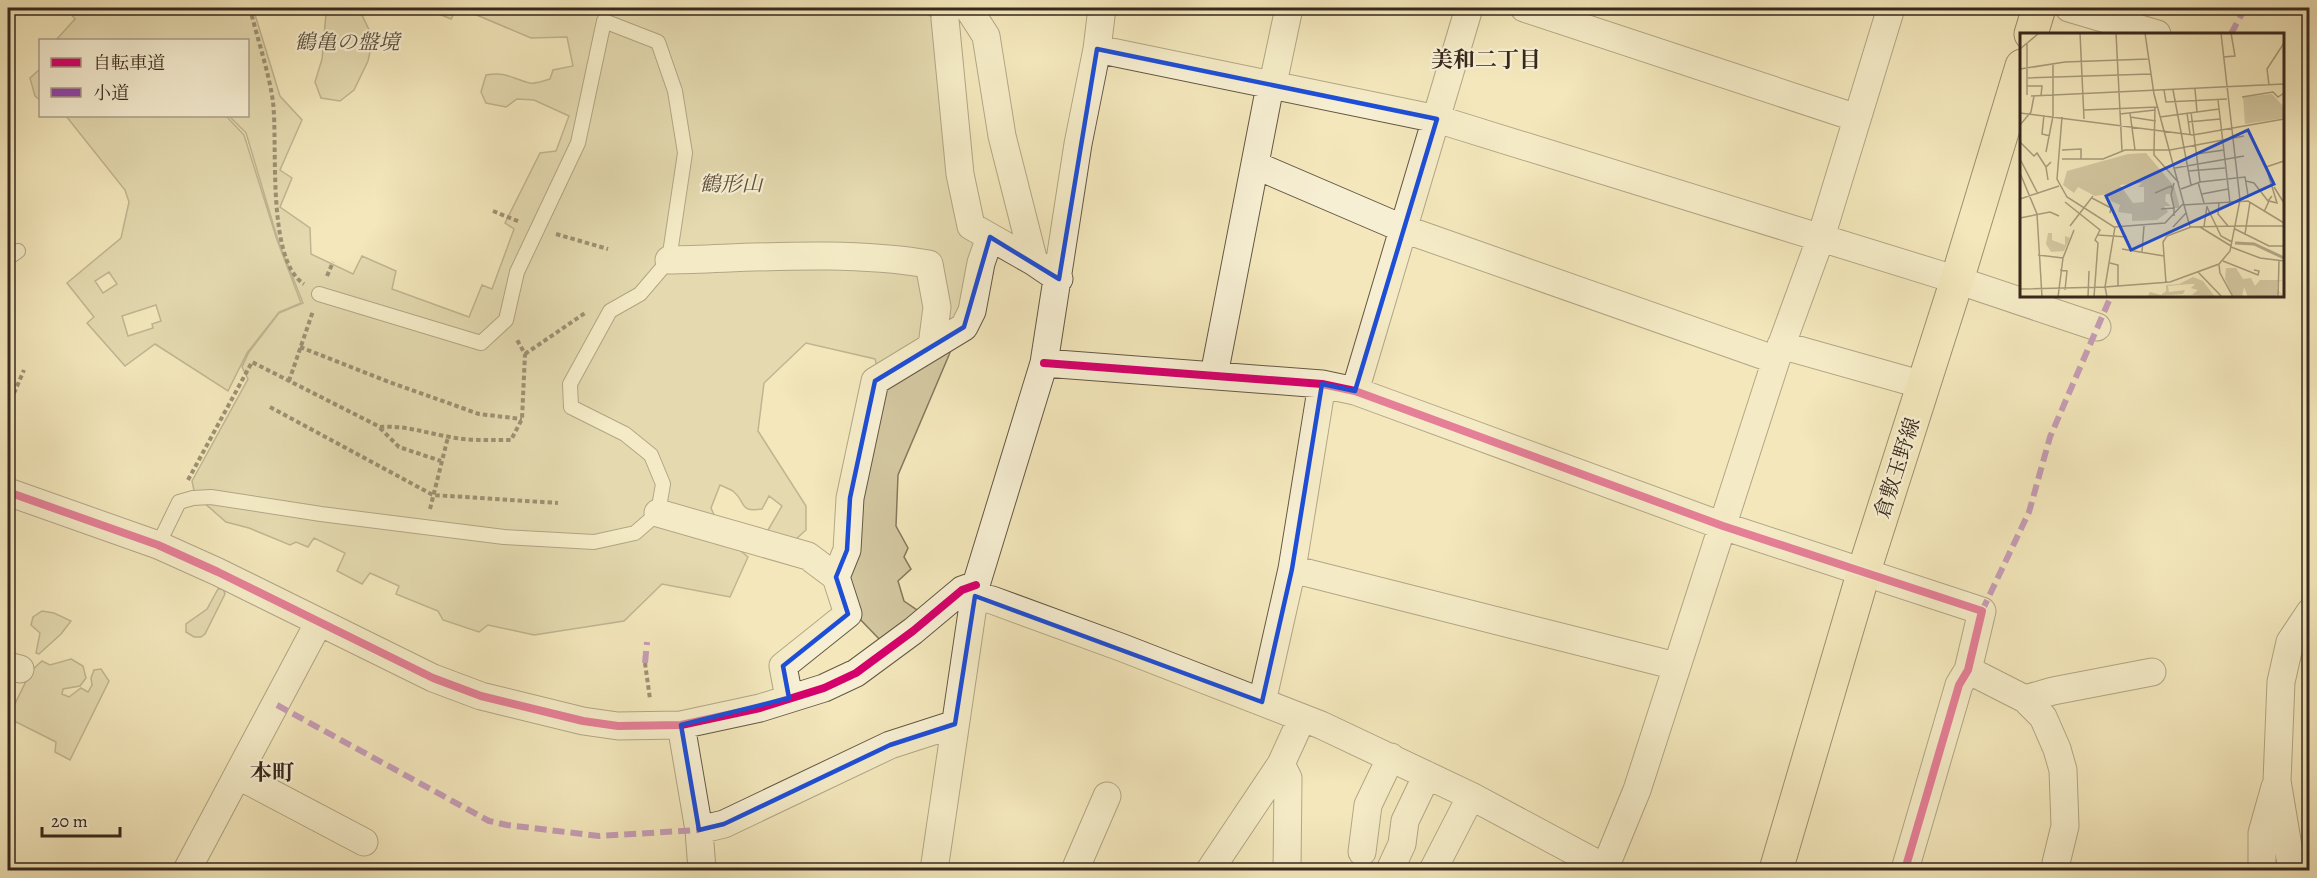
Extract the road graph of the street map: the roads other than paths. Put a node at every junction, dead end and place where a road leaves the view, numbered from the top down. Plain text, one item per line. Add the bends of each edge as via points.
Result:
1 (946, 8) edge
2 (968, 8) edge
3 (1102, 8) edge
4 (1289, 8) edge
5 (1469, 8) edge
6 (1524, 8) edge
7 (1890, 8) edge
8 (2039, 8) edge
9 (2068, 8) edge
10 (2031, 33) edge
11 (2154, 33) edge
12 (1097, 49) junction
13 (2020, 73) edge
14 (1270, 86) junction
15 (1857, 118) junction
16 (1437, 119) junction
17 (1255, 165) junction
18 (1404, 229) junction
19 (990, 237) junction
20 (1821, 237) junction
21 (669, 260) junction
22 (1034, 262) junction
23 (1059, 279) junction
24 (1957, 280) junction
25 (320, 294) road end
26 (2097, 327) dead end
27 (932, 346) junction
28 (1778, 352) junction
29 (1044, 363) junction
30 (1214, 375) junction
31 (1322, 384) junction
32 (1923, 385) junction
33 (1354, 391) junction
34 (8, 492) edge
35 (658, 513) junction
36 (1723, 526) junction
37 (158, 545) junction
38 (1292, 569) junction
39 (1864, 571) junction
40 (836, 577) junction
41 (975, 590) junction
42 (2310, 612) edge
43 (320, 622) junction
44 (1676, 666) junction
45 (1968, 670) junction
46 (2152, 672) dead end
47 (789, 698) junction
48 (2025, 699) junction
49 (1262, 702) junction
50 (1302, 718) junction
51 (955, 724) junction
52 (681, 725) junction
53 (1391, 757) junction
54 (1281, 764) junction
55 (1427, 775) junction
56 (239, 776) junction
57 (2277, 781) junction
58 (1107, 796) dead end
59 (1470, 796) junction
60 (699, 830) junction
61 (364, 842) dead end
62 (1362, 852) dead end
63 (1906, 866) dead end
64 (1607, 869) edge
65 (187, 870) edge
66 (702, 870) edge
67 (934, 870) edge
68 (1075, 870) edge
69 (1210, 870) edge
70 (1287, 870) edge
71 (1390, 870) edge
72 (1433, 870) edge
73 (1776, 870) edge
74 (2059, 870) edge
75 (2262, 870) edge
76 (2292, 870) edge

1 - 19 street via 960,174 971,226
2 - 22 street via 986,36 1002,136
3 - 12 street
4 - 14 street
5 - 16 street
6 - 15 street
7 - 15 street
8 - 10 main road
9 - 11 street
12 - 14 street
12 - 23 street via 1078,144
13 - 24 main road, 倉敷玉野線
14 - 16 street
14 - 17 street
15 - 20 street
16 - 18 street
16 - 20 street
17 - 18 street
17 - 30 street
18 - 28 street
18 - 33 street
19 - 22 street
19 - 27 street via 972,311 964,327
20 - 24 street
20 - 28 street
21 - 25 lane via 685,153 675,91 658,42 604,21 578,143 517,272 506,320 481,343
21 - 27 street via 892,258 928,264 937,307
21 - 35 lane via 640,294 610,311 570,384 571,408 625,434 651,455 663,484
22 - 23 street
23 - 29 street
24 - 26 street
24 - 32 main road, 倉敷玉野線
27 - 40 street via 875,381 849,498 847,550
28 - 32 street
28 - 36 street
29 - 30 street
29 - 41 street
30 - 31 street
31 - 33 street
31 - 38 street
32 - 39 main road, 倉敷玉野線
33 - 36 street
34 - 37 street
35 - 37 lane via 635,533 594,542 504,537 211,496 179,502
35 - 40 street via 808,556
36 - 39 street
36 - 44 street
37 - 43 street
38 - 44 street
38 - 49 street
39 - 45 street via 1982,611
39 - 73 main road, 倉敷玉野線
40 - 47 street via 848,614 783,666
41 - 47 street via 962,590 856,673
41 - 49 street via 992,600
41 - 51 street
42 - 57 street via 2290,642 2281,682
43 - 52 street via 433,678 481,696 583,721 618,726
43 - 56 street
44 - 64 street via 1638,790
45 - 48 street
45 - 63 street via 1959,685
46 - 48 street
47 - 52 street
48 - 74 street via 2043,717 2063,770 2066,826 2056,862
49 - 50 street
50 - 53 street
50 - 54 street
51 - 60 street via 890,745 724,824
51 - 67 street
52 - 60 street
53 - 55 street
53 - 62 street via 1368,806
54 - 69 street
54 - 70 street via 1288,778
55 - 59 street
55 - 71 street via 1405,822 1402,844
56 - 61 street
56 - 65 street
57 - 75 street via 2262,833
57 - 76 street
58 - 68 street
59 - 64 street
59 - 72 street
60 - 66 street

